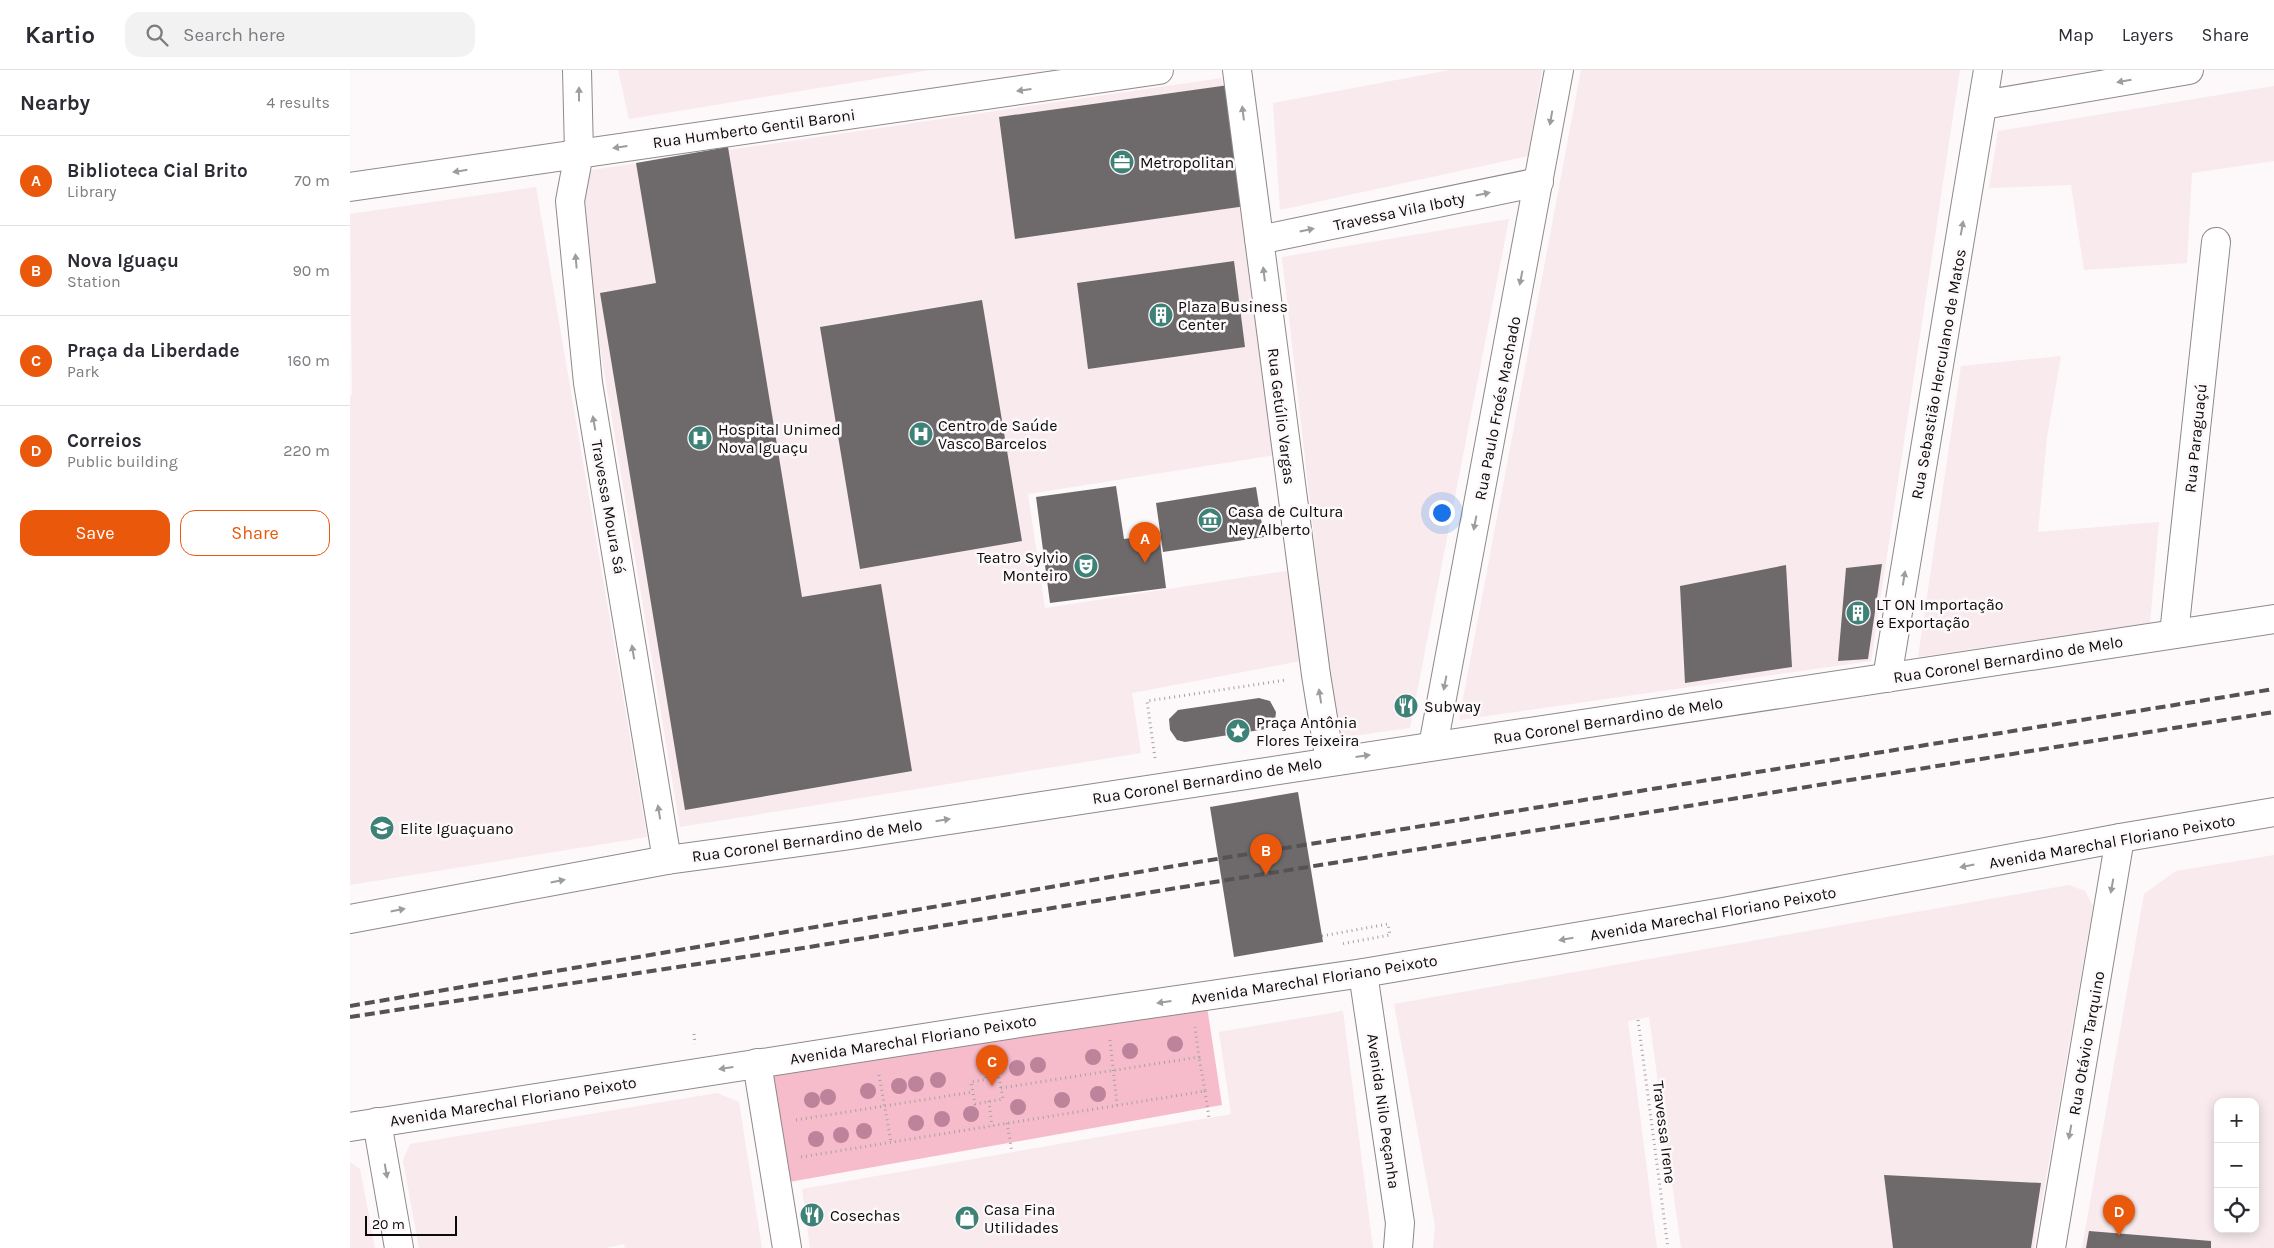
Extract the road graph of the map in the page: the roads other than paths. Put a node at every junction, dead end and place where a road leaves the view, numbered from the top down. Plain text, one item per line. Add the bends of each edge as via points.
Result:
1 (577, 70) edge
2 (1159, 70) edge
3 (1238, 70) edge
4 (1560, 70) edge
5 (1988, 70) edge
6 (2189, 70) edge
7 (1054, 78) edge
8 (1983, 105) junction
9 (579, 153) junction
10 (1539, 182) junction
11 (350, 188) edge
12 (1259, 240) junction
13 (2216, 242) dead end
14 (2274, 619) edge
15 (2174, 634) junction
16 (1888, 678) junction
17 (1433, 746) junction
18 (1330, 761) junction
19 (2274, 812) edge
20 (2120, 838) junction
21 (668, 860) junction
22 (350, 919) edge
23 (1363, 973) junction
24 (757, 1063) junction
25 (377, 1122) junction
26 (350, 1127) edge
27 (399, 1248) edge
28 (787, 1248) edge
29 (1398, 1248) edge
30 (2051, 1248) edge

9 -> 1 main road, Travessa Moura Sá
2 - 7 main road, Rua Humberto Gentil Baroni
12 -> 3 main road, Rua Getúlio Vargas
4 -> 10 main road, Rua Paulo Froés Machado
5 - 8 main road, Rua Sebastião Herculano de Matos
6 -> 8 main road
7 -> 9 main road, Rua Humberto Gentil Baroni
16 -> 8 main road, Rua Sebastião Herculano de Matos
9 -> 11 main road, Rua Humberto Gentil Baroni
21 -> 9 main road, Travessa Moura Sá via 588,383 570,201
12 -> 10 main road, Travessa Vila Iboty
10 -> 17 main road, Rua Paulo Froés Machado
18 -> 12 main road, Rua Getúlio Vargas
13 - 15 main road, Rua Paraguaçú
14 - 15 main road, Rua Coronel Bernardino de Melo
15 - 16 main road, Rua Coronel Bernardino de Melo
16 - 17 main road, Rua Coronel Bernardino de Melo
18 -> 17 main road, Rua Coronel Bernardino de Melo
21 -> 18 main road, Rua Coronel Bernardino de Melo
19 - 20 main road, Avenida Marechal Floriano Peixoto
20 -> 23 main road, Avenida Marechal Floriano Peixoto via 1732,910
20 -> 30 main road, Rua Otávio Tarquino
22 -> 21 main road, Rua Coronel Bernardino de Melo
23 -> 24 main road, Avenida Marechal Floriano Peixoto
23 - 29 main road, Avenida Nilo Peçanha via 1400,1223
24 -> 25 main road, Avenida Marechal Floriano Peixoto
24 - 28 main road
25 - 26 main road, Avenida Marechal Floriano Peixoto
25 -> 27 main road

